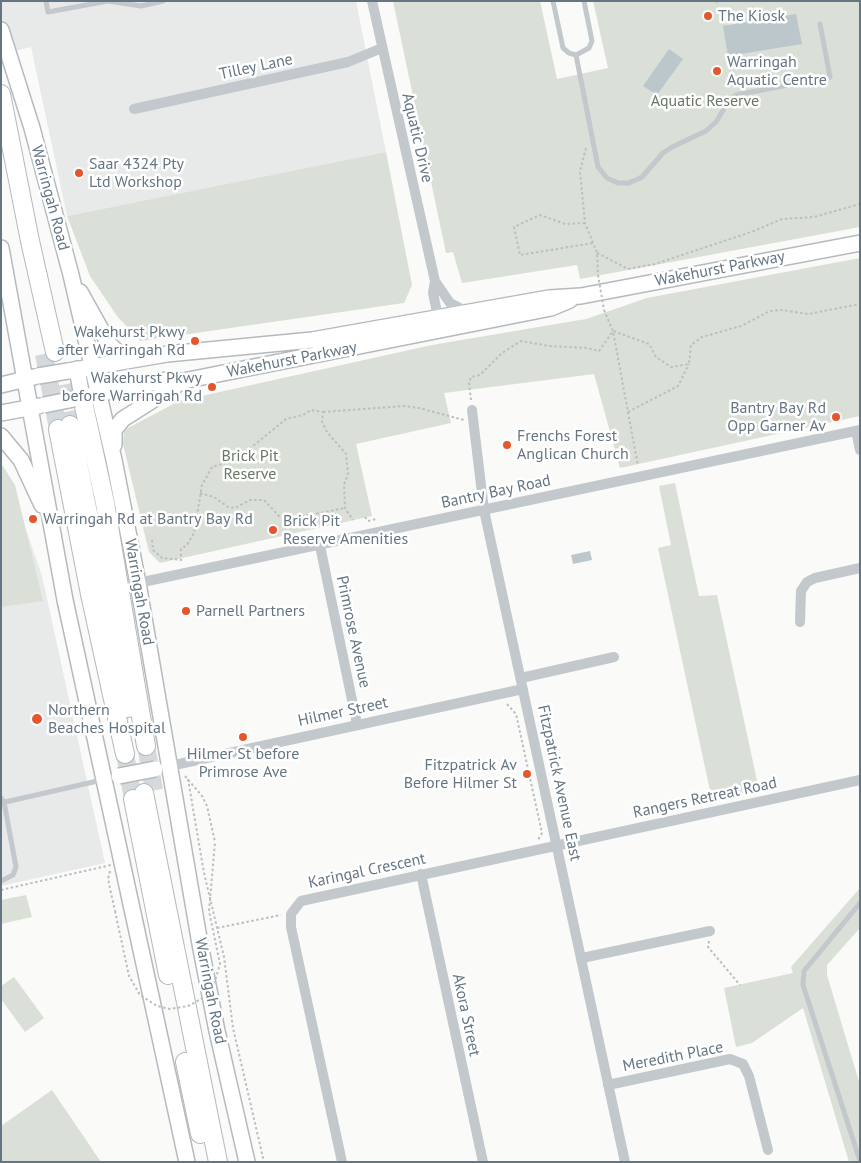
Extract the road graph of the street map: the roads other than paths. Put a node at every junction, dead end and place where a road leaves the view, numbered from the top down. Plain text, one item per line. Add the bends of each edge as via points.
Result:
1 (46, 1) edge
2 (163, 1) edge
3 (372, 1) edge
4 (553, 1) edge
5 (584, 1) edge
6 (820, 24) dead end
7 (1, 30) edge
8 (382, 48) junction
9 (576, 55) junction
10 (1, 94) edge
11 (134, 109) dead end
12 (1, 154) edge
13 (860, 243) edge
14 (1, 248) edge
15 (71, 275) junction
16 (435, 281) junction
17 (581, 296) junction
18 (469, 313) junction
19 (439, 324) junction
20 (126, 360) junction
21 (78, 368) junction
22 (31, 377) junction
23 (183, 381) junction
24 (1, 386) edge
25 (84, 397) junction
26 (37, 406) junction
27 (472, 410) road end
28 (1, 412) edge
29 (64, 427) tunnel mouth
30 (858, 431) edge
31 (1, 436) edge
32 (860, 450) edge
33 (114, 460) junction
34 (484, 510) junction
35 (50, 517) junction
36 (320, 546) junction
37 (860, 568) edge
38 (138, 583) junction
39 (800, 622) dead end
40 (614, 657) dead end
41 (520, 678) junction
42 (523, 689) junction
43 (357, 724) junction
44 (162, 767) junction
45 (112, 778) junction
46 (860, 780) edge
47 (2, 801) edge
48 (556, 845) junction
49 (421, 874) junction
50 (1, 881) edge
51 (860, 903) edge
52 (710, 931) road end
53 (582, 958) junction
54 (608, 1085) junction
55 (768, 1150) dead end
56 (187, 1162) edge
57 (206, 1162) edge
58 (218, 1162) edge
59 (247, 1162) edge
60 (342, 1162) edge
61 (483, 1162) edge
62 (625, 1162) edge
63 (860, 1162) edge

1 - 2 lane via 48,12 108,1 141,6
3 - 8 street, Aquatic Drive
4 - 9 lane via 564,48
5 - 9 lane via 592,40 589,48
6 - 9 lane via 830,77 736,96 706,131 663,153 642,177 629,183 607,178 598,167
7 - 15 main road, Warringah Road via 32,128
8 - 11 street, Tilley Lane via 348,62
8 - 16 street, Aquatic Drive
10 - 12 highway, Warringah Road via 50,353
13 - 17 main road, Wakehurst Parkway
14 - 22 main road
15 - 20 main road via 109,344
15 - 21 main road, Warringah Road
16 - 18 street, Aquatic Drive via 450,304
16 - 19 street, Aquatic Drive via 432,293
17 - 18 main road, Wakehurst Parkway via 549,298
17 - 19 main road, Wakehurst Parkway via 551,308
18 - 19 main road, Wakehurst Parkway
19 - 20 main road, Wakehurst Parkway
19 - 23 main road, Wakehurst Parkway
20 - 21 main road, Wakehurst Parkway
21 - 22 main road, Wakehurst Parkway, bridge
21 - 25 main road, Warringah Road
22 - 24 main road, Wakehurst Parkway
22 - 26 main road
23 - 25 main road, Wakehurst Parkway via 166,380
23 - 33 main road via 116,425
25 - 26 main road, Wakehurst Parkway, bridge
25 - 29 highway, Warringah Road via 106,503 136,751
25 - 33 main road, Warringah Road
26 - 28 main road, Wakehurst Parkway
26 - 35 main road
27 - 34 street, Fitzpatrick Avenue East
30 - 32 street
30 - 34 street, Bantry Bay Road
31 - 35 main road via 21,460 41,505
33 - 38 main road, Warringah Road
34 - 36 street, Bantry Bay Road
34 - 41 street, Fitzpatrick Avenue East
35 - 45 main road via 65,600
36 - 38 street, Bantry Bay Road
36 - 43 street, Primrose Avenue
37 - 39 street via 807,582 801,591
38 - 44 main road, Warringah Road
40 - 41 street
41 - 42 street, Fitzpatrick Avenue East
42 - 43 street, Hilmer Street
42 - 48 street, Fitzpatrick Avenue East
43 - 44 street, Hilmer Street
44 - 45 main road, bridge
44 - 59 main road, Warringah Road
45 - 47 lane
45 - 56 main road
46 - 48 street, Rangers Retreat Road
47 - 50 lane via 16,867 13,875
48 - 49 street, Karingal Crescent
48 - 53 street, Fitzpatrick Avenue East
49 - 60 street, Karingal Crescent via 308,899 297,904 291,914 291,927
49 - 61 street, Akora Street
51 - 63 lane via 804,971 803,985
52 - 53 street
53 - 54 street, Fitzpatrick Avenue East
54 - 55 street, Meredith Place via 730,1059 743,1064
54 - 62 street, Fitzpatrick Avenue East
57 - 58 highway, Warringah Road via 144,796

